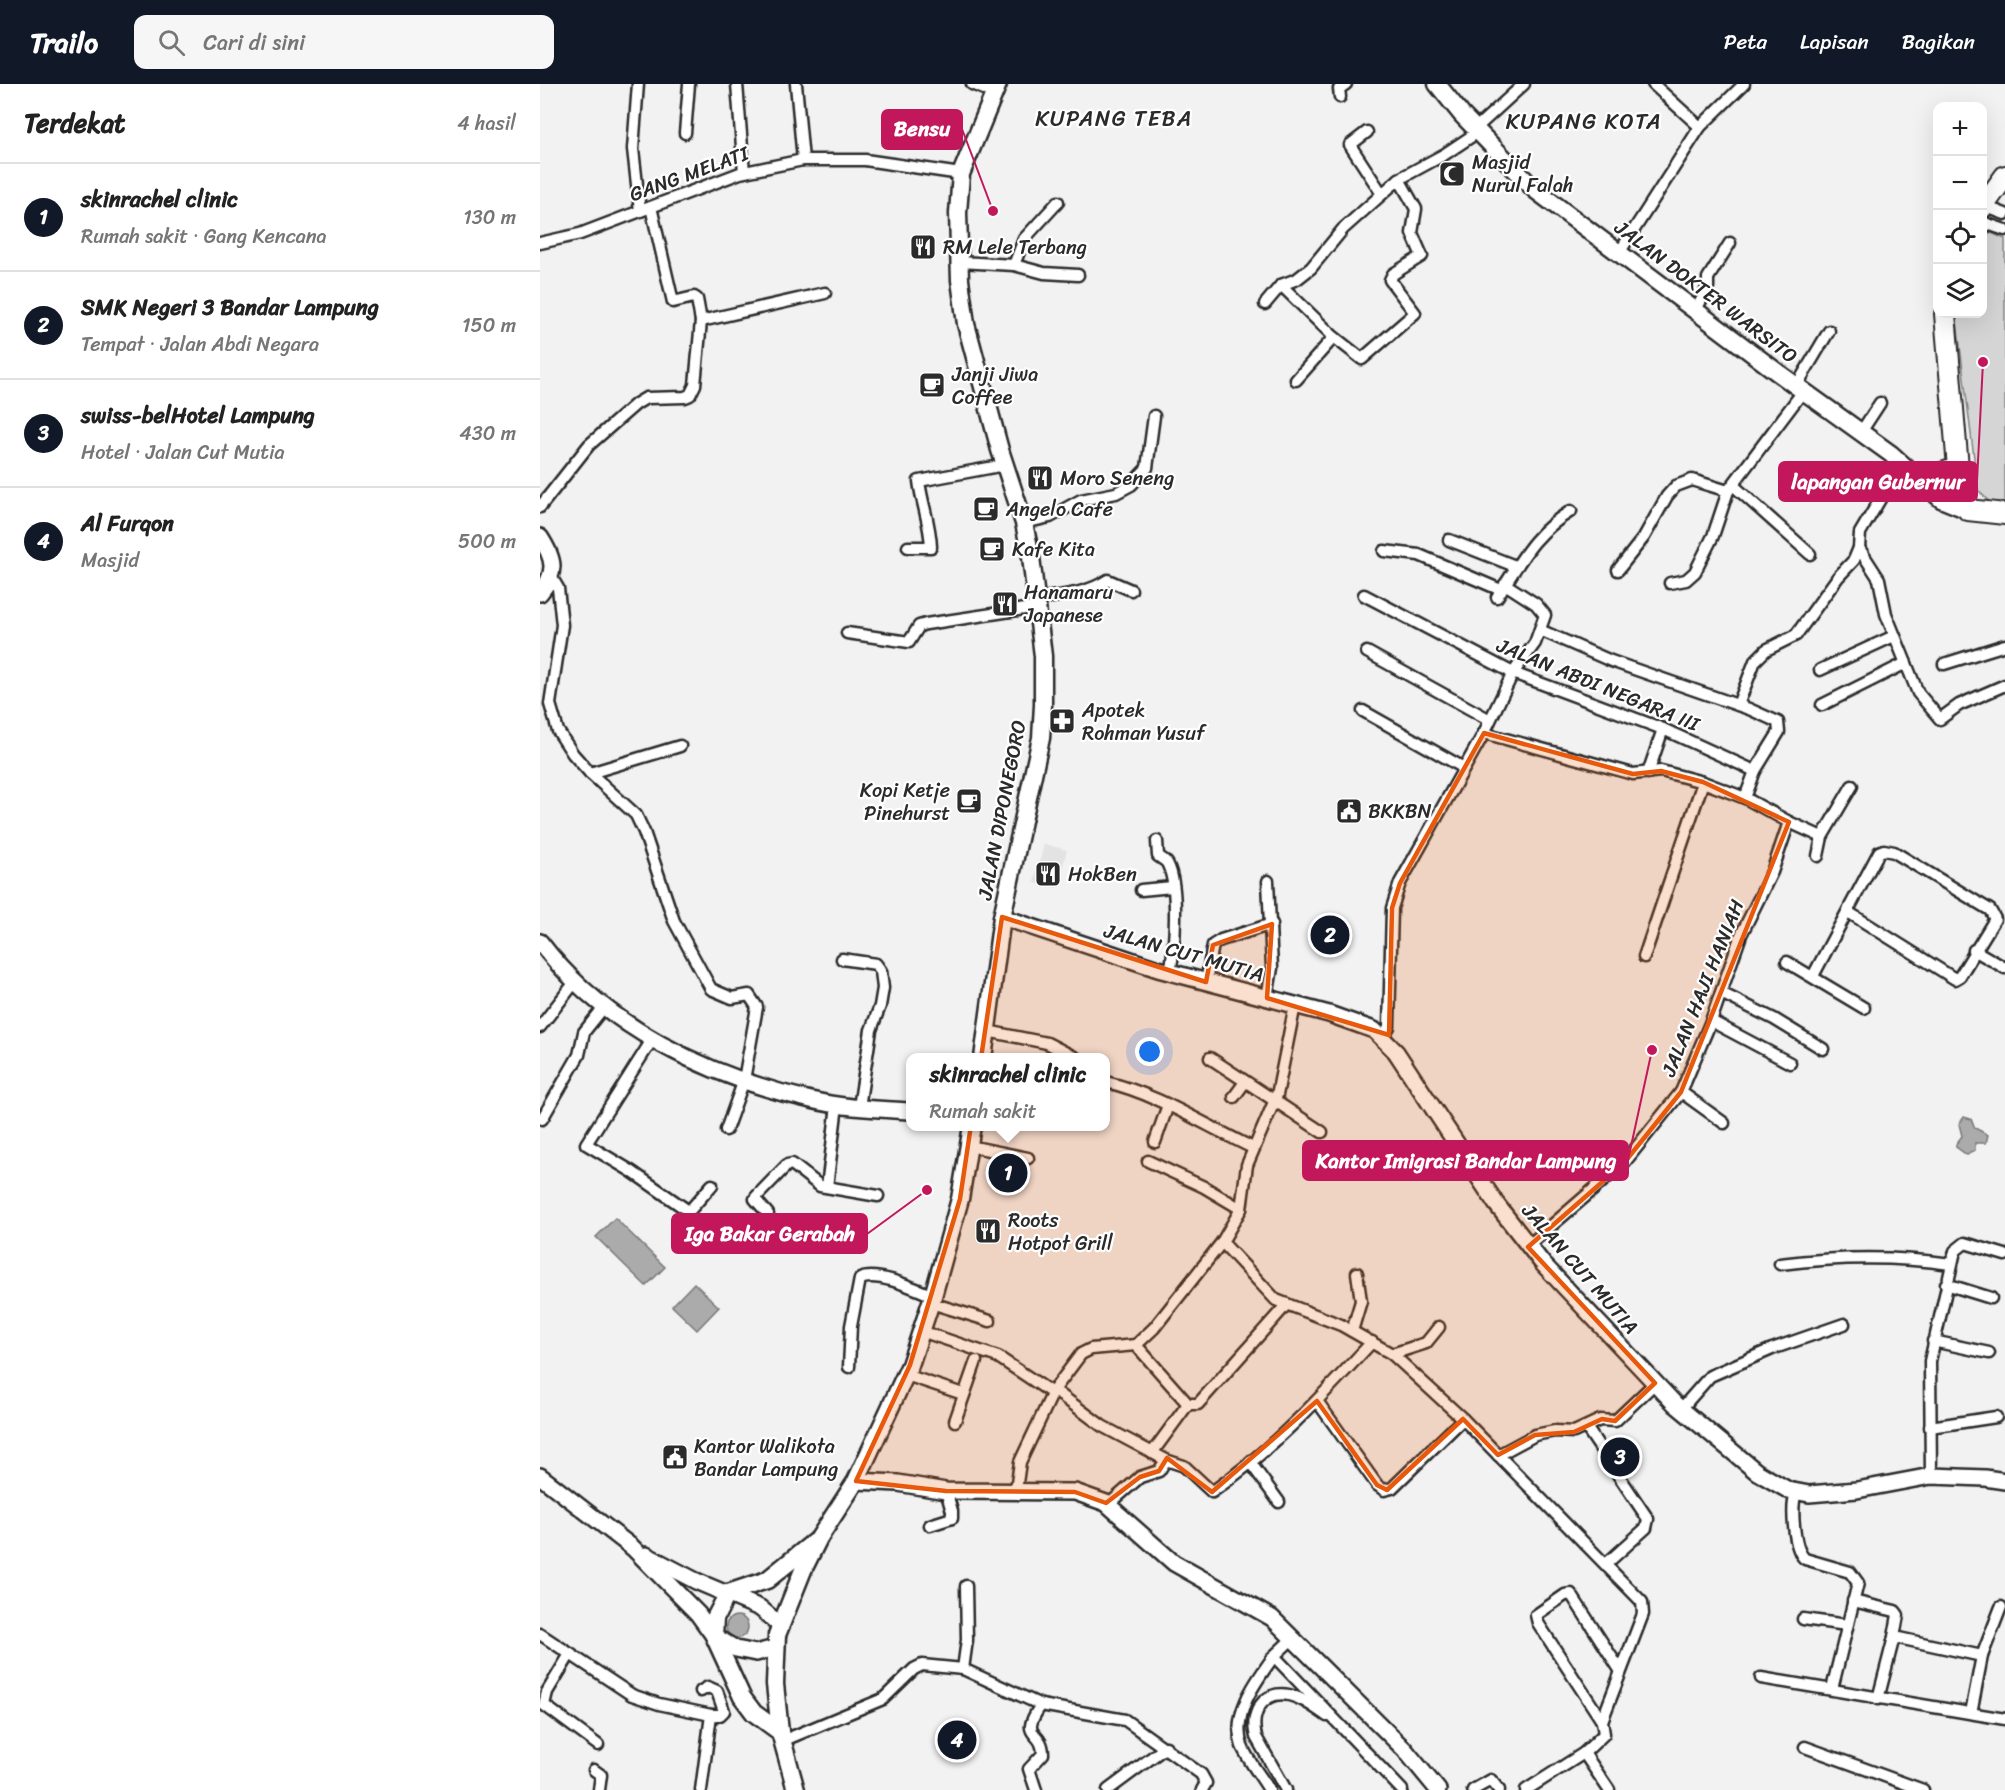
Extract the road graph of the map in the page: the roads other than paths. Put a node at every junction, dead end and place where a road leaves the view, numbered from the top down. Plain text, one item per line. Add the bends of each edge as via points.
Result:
1 (638, 84) edge
2 (689, 84) edge
3 (737, 84) edge
4 (796, 84) edge
5 (972, 84) edge
6 (1346, 84) edge
7 (1437, 84) edge
8 (1524, 84) edge
9 (1653, 84) edge
10 (1743, 84) edge
11 (996, 88) edge
12 (1340, 97) dead end
13 (1700, 127) junction
14 (1477, 130) junction
15 (1367, 132) dead end
16 (685, 133) dead end
17 (803, 160) junction
18 (744, 172) junction
19 (961, 174) junction
20 (2005, 176) edge
21 (1399, 179) junction
22 (1382, 194) junction
23 (1058, 202) dead end
24 (645, 209) junction
25 (1984, 210) edge
26 (1987, 212) edge
27 (2005, 214) edge
28 (1987, 215) edge
29 (2005, 230) edge
30 (540, 243) edge
31 (1730, 243) dead end
32 (1619, 253) junction
33 (959, 262) junction
34 (1014, 265) junction
35 (1078, 275) dead end
36 (1281, 285) junction
37 (825, 293) dead end
38 (1265, 304) dead end
39 (1696, 310) junction
40 (1946, 318) edge
41 (701, 321) junction
42 (1829, 331) dead end
43 (1334, 337) junction
44 (1296, 380) dead end
45 (1800, 387) junction
46 (1880, 403) dead end
47 (1154, 416) dead end
48 (1861, 432) junction
49 (1901, 464) junction
50 (1005, 465) junction
51 (1958, 468) junction
52 (1920, 480) junction
53 (1730, 488) junction
54 (540, 507) edge
55 (1968, 510) junction
56 (1571, 511) dead end
57 (2005, 514) edge
58 (1024, 523) junction
59 (540, 537) edge
60 (1449, 540) dead end
61 (908, 547) dead end
62 (1859, 548) junction
63 (1384, 551) dead end
64 (1810, 554) dead end
65 (1515, 566) junction
66 (1618, 570) dead end
67 (552, 578) junction
68 (1670, 583) dead end
69 (1131, 590) dead end
70 (1501, 590) junction
71 (540, 593) edge
72 (1364, 595) dead end
73 (1038, 603) junction
74 (1540, 630) junction
75 (848, 633) dead end
76 (1894, 636) junction
77 (2005, 645) edge
78 (1367, 652) dead end
79 (1906, 663) junction
80 (1944, 664) dead end
81 (1820, 670) dead end
82 (1513, 673) junction
83 (2005, 684) edge
84 (1738, 705) junction
85 (1822, 705) dead end
86 (1363, 711) dead end
87 (1490, 720) junction
88 (1664, 729) junction
89 (1484, 733) junction
90 (680, 746) dead end
91 (1464, 768) junction
92 (1755, 771) junction
93 (590, 773) junction
94 (1648, 773) junction
95 (1703, 782) junction
96 (1852, 786) dead end
97 (1745, 798) junction
98 (1788, 825) junction
99 (1822, 837) junction
100 (1157, 841) dead end
101 (1818, 856) dead end
102 (1268, 882) dead end
103 (1172, 887) junction
104 (1141, 890) dead end
105 (1848, 912) junction
106 (1002, 918) junction
107 (1272, 924) junction
108 (541, 946) edge
109 (1974, 950) junction
110 (1644, 957) dead end
111 (842, 959) dead end
112 (1786, 962) dead end
113 (2005, 968) edge
114 (1170, 972) junction
115 (1813, 975) junction
116 (575, 982) junction
117 (1206, 982) junction
118 (1721, 993) junction
119 (1267, 998) junction
120 (1295, 1005) junction
121 (604, 1007) junction
122 (1864, 1008) dead end
123 (1711, 1021) junction
124 (540, 1027) edge
125 (987, 1031) junction
126 (1383, 1036) junction
127 (652, 1040) junction
128 (1823, 1049) dead end
129 (984, 1053) edge
130 (1066, 1053) edge
131 (1210, 1058) dead end
132 (1790, 1064) dead end
133 (744, 1080) junction
134 (1245, 1082) junction
135 (1110, 1083) edge
136 (1681, 1092) junction
137 (1234, 1096) dead end
138 (1274, 1102) junction
139 (837, 1105) junction
140 (1168, 1105) junction
141 (859, 1107) junction
142 (906, 1111) edge
143 (542, 1119) dead end
144 (1724, 1123) dead end
145 (726, 1130) dead end
146 (971, 1131) edge
147 (1322, 1132) dead end
148 (1155, 1142) dead end
149 (969, 1146) junction
150 (1253, 1149) junction
151 (1028, 1158) dead end
152 (1148, 1161) dead end
153 (712, 1185) dead end
154 (827, 1186) junction
155 (878, 1196) dead end
156 (1241, 1209) junction
157 (768, 1214) dead end
158 (1222, 1242) junction
159 (1528, 1246) junction
160 (2005, 1255) edge
161 (1780, 1264) dead end
162 (1952, 1264) junction
163 (1357, 1274) dead end
164 (1946, 1284) junction
165 (1991, 1298) dead end
166 (932, 1300) junction
167 (1287, 1304) junction
168 (990, 1321) dead end
169 (1844, 1324) dead end
170 (1439, 1327) dead end
171 (921, 1331) junction
172 (1352, 1331) junction
173 (1933, 1341) junction
174 (1372, 1342) junction
175 (1136, 1345) junction
176 (1989, 1353) dead end
177 (1392, 1354) junction
178 (976, 1362) dead end
179 (849, 1367) dead end
180 (906, 1375) junction
181 (1655, 1383) junction
182 (1053, 1391) junction
183 (963, 1394) junction
184 (1317, 1401) junction
185 (1188, 1404) junction
186 (1681, 1409) junction
187 (1996, 1417) dead end
188 (1463, 1419) junction
189 (955, 1421) dead end
190 (1586, 1427) junction
191 (1929, 1427) junction
192 (1152, 1453) junction
193 (1498, 1455) junction
194 (1166, 1460) junction
195 (1250, 1462) junction
196 (540, 1476) edge
197 (1931, 1476) junction
198 (856, 1481) junction
199 (2005, 1481) edge
200 (1016, 1490) junction
201 (946, 1491) junction
202 (1796, 1493) junction
203 (1279, 1502) dead end
204 (1108, 1505) junction
205 (930, 1525) dead end
206 (819, 1538) junction
207 (633, 1548) junction
208 (1606, 1564) junction
209 (966, 1586) dead end
210 (728, 1593) junction
211 (1853, 1601) junction
212 (2001, 1607) dead end
213 (1803, 1619) dead end
214 (780, 1625) junction
215 (1847, 1625) junction
216 (540, 1634) edge
217 (714, 1636) junction
218 (1894, 1637) junction
219 (1293, 1638) junction
220 (775, 1648) junction
221 (570, 1654) junction
222 (1274, 1656) junction
223 (1982, 1656) junction
224 (963, 1669) junction
225 (1620, 1670) junction
226 (1761, 1678) dead end
227 (1832, 1689) junction
228 (701, 1691) dead end
229 (1878, 1699) junction
230 (1041, 1705) junction
231 (1971, 1713) junction
232 (711, 1715) junction
233 (2005, 1719) edge
234 (1602, 1721) junction
235 (1342, 1726) junction
236 (781, 1737) junction
237 (598, 1745) dead end
238 (1166, 1747) junction
239 (1805, 1747) dead end
240 (1584, 1753) junction
241 (594, 1770) dead end
242 (598, 1790) edge
243 (702, 1790) edge
244 (796, 1790) edge
245 (1036, 1790) edge
246 (1108, 1790) edge
247 (1203, 1790) edge
248 (1269, 1790) edge
249 (1286, 1790) edge
250 (1402, 1790) edge
251 (1438, 1790) edge
252 (1473, 1790) edge
253 (1499, 1790) edge
254 (1526, 1790) edge
255 (1609, 1790) edge
256 (1923, 1790) edge

1 - 24 street via 633,149
2 - 16 street
3 - 18 street
4 - 17 street
5 - 11 street
6 - 12 street via 1338,89
7 - 14 main road, JALAN DOKTER WARSITO
8 - 14 street
9 - 13 street
10 - 13 street
11 - 19 main road, JALAN DIPONEGORO
13 - 32 street
14 - 21 street
14 - 32 main road, JALAN DOKTER WARSITO via 1534,189
15 - 22 street via 1350,145
17 - 18 street, GANG MELATI
17 - 19 street, GANG MELATI via 865,160
18 - 24 street, GANG MELATI
19 - 33 main road, JALAN DIPONEGORO
20 - 25 highway
21 - 22 street
21 - 43 street via 1416,209 1412,233 1422,253 1390,280 1415,313 1362,359
22 - 36 street via 1342,229 1311,268
23 - 34 street via 1032,227
24 - 30 street, GANG MELATI via 571,237
24 - 41 street via 674,302 697,298
26 - 27 street
28 - 29 street
31 - 39 street via 1708,278 1708,287
32 - 39 main road, JALAN DOKTER WARSITO
33 - 34 street
33 - 50 main road, JALAN DIPONEGORO via 966,324
34 - 35 street via 1044,273
36 - 38 street
36 - 43 street
37 - 41 street
39 - 45 main road, JALAN DOKTER WARSITO
40 - 51 highway
41 - 54 street via 695,386 690,395 646,398 636,404 589,445
42 - 45 street
43 - 44 street
45 - 48 main road, JALAN DOKTER WARSITO
45 - 53 street
46 - 48 street
47 - 58 street via 1147,468 1131,485 1116,493 1081,500 1050,517
48 - 49 main road, JALAN DOKTER WARSITO
49 - 52 main road, JALAN DOKTER WARSITO
49 - 62 street via 1860,533
50 - 58 main road, JALAN DIPONEGORO
50 - 61 street via 919,481 922,508 930,523 931,546
51 - 52 highway
51 - 55 highway
52 - 55 main road, JALAN DOKTER WARSITO via 1941,499
53 - 64 street
53 - 66 street via 1692,480 1682,482 1667,496 1652,525
53 - 68 street via 1695,572 1686,580
55 - 57 highway
56 - 65 street via 1541,532
58 - 73 main road, JALAN DIPONEGORO
59 - 67 main road via 548,548
60 - 65 street
62 - 76 street via 1879,579
62 - 84 street via 1796,635 1766,650 1755,661
63 - 70 street via 1419,555
65 - 70 street
67 - 71 main road
67 - 93 street via 558,588 562,625 550,704 558,730
69 - 73 street via 1108,580 1098,588
70 - 74 street via 1542,610 1545,615
72 - 82 street, JALAN ABDI NEGARA III
73 - 75 street via 919,626 909,642
73 - 106 main road, JALAN DIPONEGORO via 1043,656 1041,738
74 - 82 street
74 - 84 street via 1625,667
76 - 79 street
76 - 81 street
77 - 80 street
78 - 87 street
79 - 83 street via 1918,693 1940,719 1959,705
79 - 85 street
82 - 87 street
82 - 88 street, JALAN ABDI NEGARA III
84 - 92 street via 1780,725
86 - 91 street
87 - 89 street
88 - 92 street, JALAN ABDI NEGARA III
88 - 94 street
89 - 91 street
89 - 94 street via 1633,774
90 - 93 street
91 - 126 street via 1400,883 1392,908 1389,1027
92 - 97 street
93 - 133 street via 636,815 674,921 711,989 723,996 749,995 755,1000
94 - 95 street via 1661,771
95 - 97 street
95 - 110 street
96 - 99 street
97 - 98 street
98 - 99 street
98 - 118 street, JALAN HAJI HANIAH
99 - 101 street
100 - 103 street via 1158,856 1168,863
102 - 107 street
103 - 104 street
103 - 114 street via 1175,920
105 - 109 street via 1952,979 1960,976
105 - 109 street via 1879,852 1894,852 1990,910 1995,919
105 - 115 street
106 - 114 main road, JALAN CUT MUTIA
106 - 125 main road, JALAN DIPONEGORO
107 - 117 street via 1213,945
107 - 119 street
108 - 116 main road
109 - 113 street
111 - 141 street via 876,964 883,976
112 - 115 street
114 - 117 main road, JALAN CUT MUTIA
115 - 122 street
116 - 121 main road
116 - 124 street
117 - 119 main road, JALAN CUT MUTIA
118 - 123 street, JALAN HAJI HANIAH
118 - 128 street
119 - 120 main road, JALAN CUT MUTIA
120 - 126 main road, JALAN CUT MUTIA
120 - 138 street
121 - 127 main road
121 - 143 street via 584,1032 579,1055
123 - 132 street
123 - 136 street, JALAN HAJI HANIAH
125 - 129 main road, JALAN DIPONEGORO
125 - 130 street via 1047,1043
126 - 159 main road, JALAN CUT MUTIA
127 - 133 main road
127 - 153 street via 586,1144 687,1210
131 - 134 street
133 - 139 main road
133 - 145 street
134 - 137 street
134 - 138 street
135 - 140 street
136 - 144 street
136 - 159 street, JALAN HAJI HANIAH via 1624,1163
138 - 147 street
138 - 150 street
139 - 141 main road
139 - 154 street
140 - 148 street
140 - 150 street
141 - 142 main road
146 - 149 main road
149 - 151 street
149 - 166 main road via 960,1199
150 - 156 street
152 - 156 street
154 - 155 street
154 - 157 street via 813,1182 796,1165 787,1165 754,1199
156 - 158 street
158 - 167 street via 1270,1294
158 - 175 street
159 - 181 main road, JALAN CUT MUTIA
160 - 162 street via 1965,1243 1957,1247
161 - 162 street via 1915,1260
162 - 164 street
163 - 172 street via 1361,1301
164 - 165 street
164 - 173 street
166 - 168 street
166 - 171 main road
166 - 179 street via 906,1284 860,1279 851,1326
167 - 172 street
167 - 185 street via 1198,1404
169 - 186 street via 1765,1351 1710,1376
170 - 177 street via 1426,1343
171 - 180 main road
171 - 182 street via 998,1357
172 - 174 street
173 - 176 street
173 - 191 street
174 - 177 street
174 - 184 street
175 - 182 street via 1091,1349 1081,1354
175 - 185 street
177 - 188 street
178 - 183 street
180 - 183 street
180 - 198 main road
181 - 186 main road, JALAN CUT MUTIA
181 - 190 street via 1615,1421 1600,1420
182 - 192 street
182 - 200 street via 1020,1462
183 - 189 street
184 - 188 street via 1384,1490 1392,1488
184 - 195 street
185 - 192 street
186 - 202 main road, JALAN CUT MUTIA via 1757,1472
187 - 191 street
188 - 193 street
190 - 193 street via 1574,1432 1535,1435
190 - 208 street via 1648,1519 1646,1528
191 - 197 street
192 - 194 street
193 - 208 street
194 - 195 street via 1184,1466 1210,1492
194 - 204 street via 1159,1471 1140,1477
195 - 203 street
196 - 207 main road
197 - 199 main road, JALAN CUT MUTIA
197 - 202 main road, JALAN CUT MUTIA via 1821,1494
198 - 201 main road
198 - 206 main road
200 - 201 main road
200 - 204 main road via 1074,1492
201 - 205 street via 952,1518
202 - 211 street via 1795,1538 1800,1555 1854,1575 1858,1583
204 - 219 main road via 1174,1563 1272,1618
206 - 210 main road via 767,1580
206 - 214 main road
207 - 210 main road
207 - 217 main road via 698,1614
208 - 225 street via 1644,1606
209 - 224 street
210 - 214 main road via 760,1608
210 - 217 main road via 715,1618
211 - 215 street
211 - 218 street via 1895,1611 1898,1615
212 - 223 street
213 - 215 street
214 - 220 main road
215 - 227 street
216 - 221 street
217 - 220 main road via 736,1649 756,1653
217 - 236 main road via 742,1697
218 - 223 street
218 - 229 street
219 - 222 street
219 - 251 main road via 1405,1750
220 - 236 main road
221 - 232 street via 632,1695
221 - 237 street via 547,1692 544,1706
222 - 235 street
222 - 248 street via 1253,1686 1238,1733
223 - 231 street
224 - 230 street
224 - 236 street via 921,1665 884,1699
225 - 234 street
225 - 234 street via 1571,1594 1565,1594 1536,1615
226 - 227 street
227 - 229 street
228 - 232 street via 708,1687 717,1691 724,1706 720,1714
229 - 231 street
230 - 238 street via 1125,1720
230 - 245 street via 1030,1725 1030,1732 1043,1748 1043,1754 1029,1769
231 - 233 street
232 - 243 street
234 - 240 street via 1604,1734
235 - 249 street via 1289,1695 1269,1696 1261,1702 1255,1718 1256,1737
235 - 250 street
236 - 244 main road
238 - 246 street
238 - 247 street via 1205,1778
239 - 256 street
240 - 254 street
240 - 255 street
241 - 242 street via 601,1775
252 - 253 street via 1488,1780

